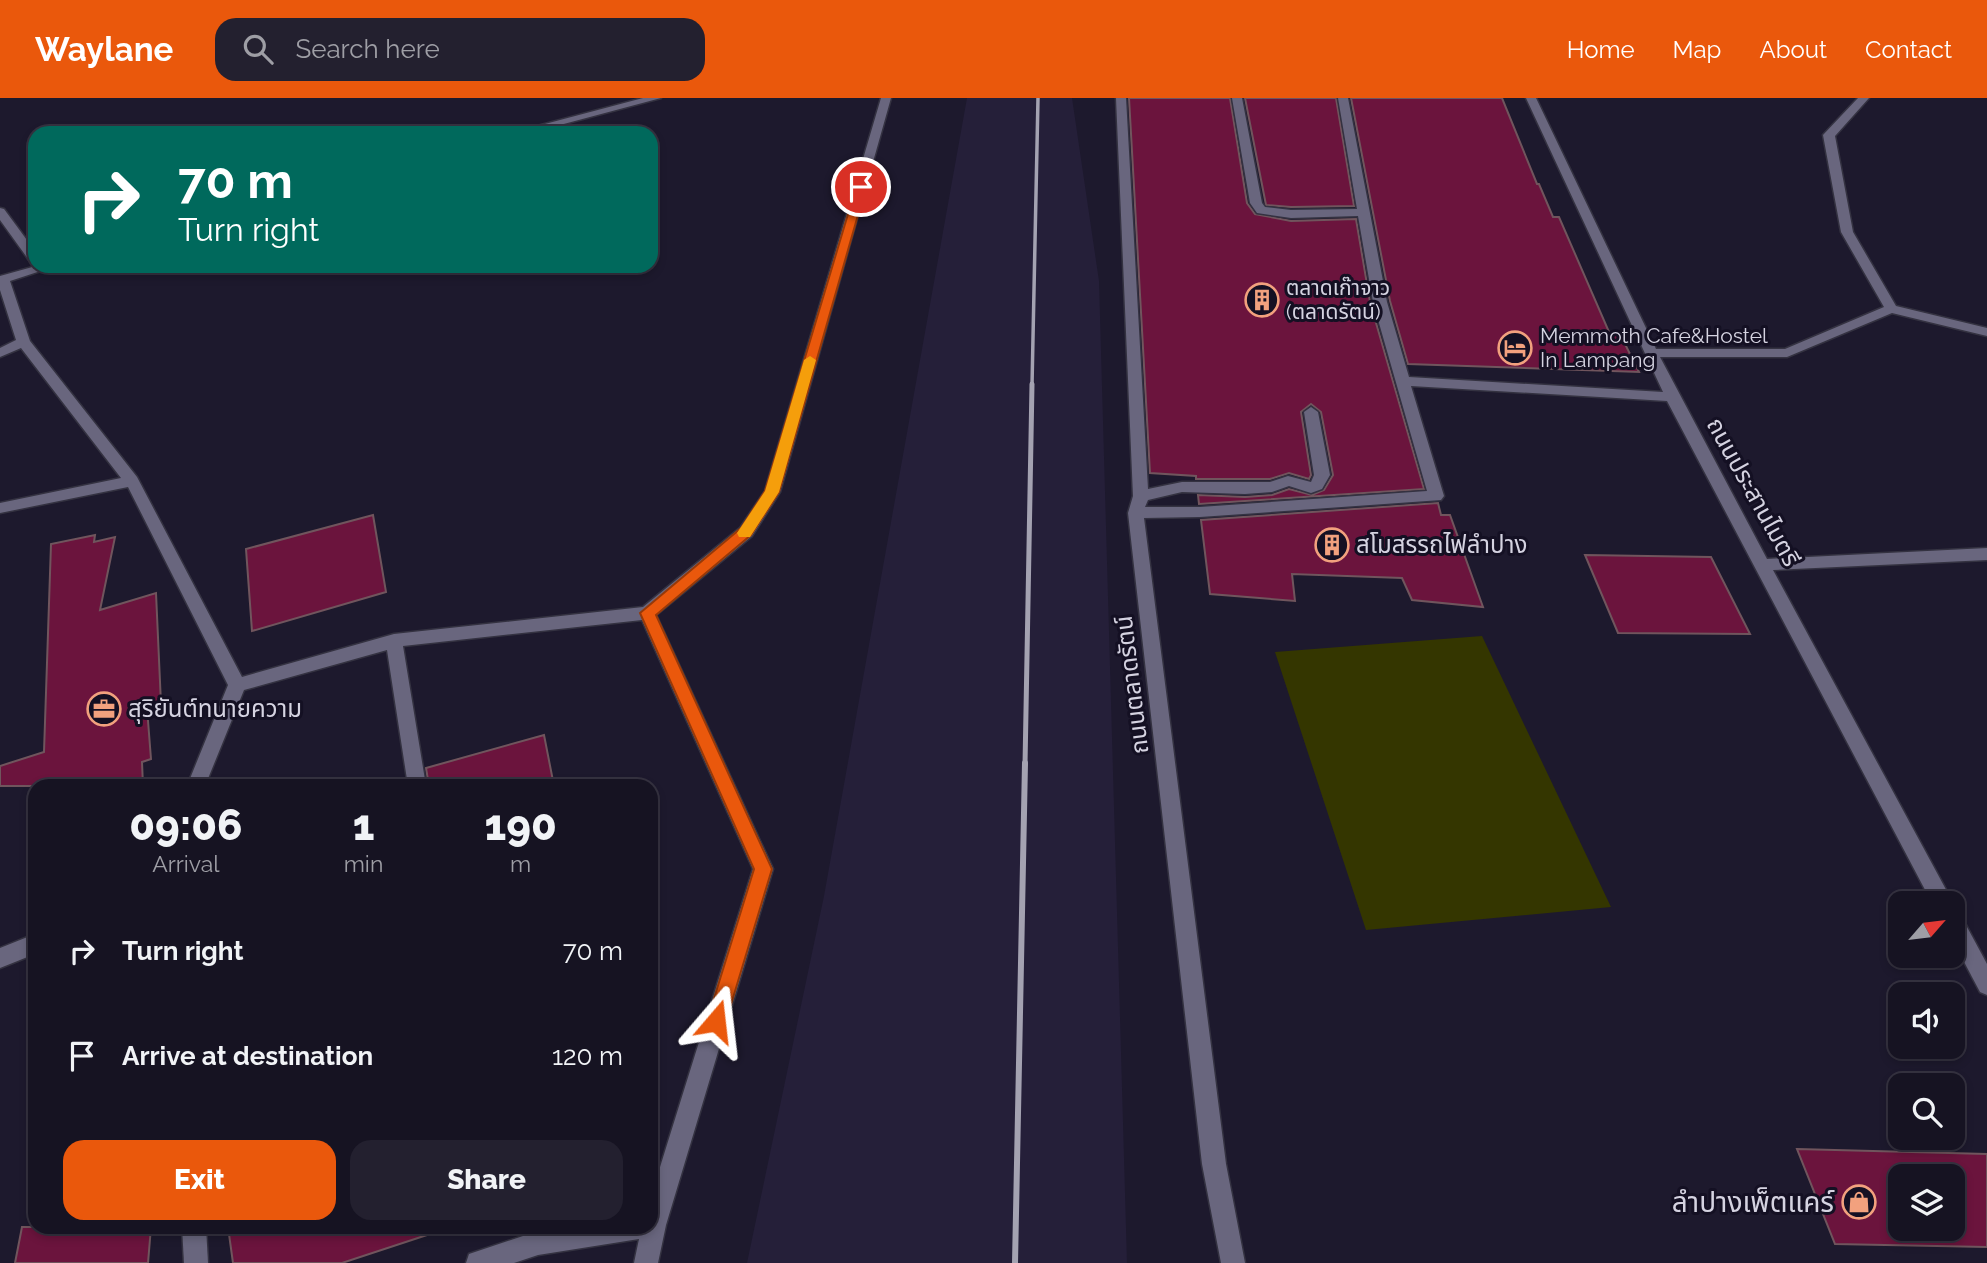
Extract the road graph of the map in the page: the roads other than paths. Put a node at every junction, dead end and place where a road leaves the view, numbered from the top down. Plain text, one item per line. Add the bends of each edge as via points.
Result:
1 (656, 98) edge
2 (886, 98) edge
3 (1121, 98) edge
4 (1237, 98) edge
5 (1343, 98) edge
6 (1531, 98) edge
7 (1864, 98) edge
8 (622, 103) edge
9 (542, 126) edge
10 (0, 212) edge
11 (1362, 212) junction
12 (28, 248) edge
13 (28, 270) edge
14 (2, 280) edge
15 (1891, 309) junction
16 (1987, 332) edge
17 (23, 342) junction
18 (0, 353) edge
19 (1649, 353) junction
20 (1404, 381) junction
21 (1672, 397) junction
22 (1311, 412) dead end
23 (132, 481) junction
24 (1138, 505) junction
25 (0, 508) edge
26 (1987, 554) edge
27 (1764, 565) junction
28 (647, 613) junction
29 (394, 641) junction
30 (237, 685) junction
31 (199, 779) edge
32 (417, 779) edge
33 (1937, 891) edge
34 (1965, 944) edge
35 (28, 947) edge
36 (0, 958) edge
37 (1987, 985) edge
38 (658, 1198) edge
39 (194, 1234) edge
40 (597, 1234) edge
41 (648, 1234) edge
42 (196, 1263) edge
43 (478, 1263) edge
44 (646, 1263) edge
45 (1233, 1263) edge

1 - 8 street
2 - 28 street via 772,492 746,531
3 - 24 street, ถนนตลาดรัตน์
4 - 11 street via 1261,210
5 - 11 street
6 - 19 street, ถนนประสานไมตรี
7 - 15 street via 1829,135 1847,232
8 - 9 street
10 - 12 street
11 - 20 street via 1380,302
13 - 14 street
14 - 17 street
15 - 16 street
15 - 19 street via 1787,353
17 - 18 street
17 - 23 street
19 - 21 street, ถนนประสานไมตรี
20 - 21 street
20 - 24 street via 1436,496 1200,512
21 - 27 street, ถนนประสานไมตรี
22 - 24 street via 1322,475 1317,485 1311,488 1289,481 1245,489 1182,487
23 - 25 street
23 - 30 street
24 - 45 street, ถนนตลาดรัตน์ via 1214,1164
26 - 27 street
27 - 33 street, ถนนประสานไมตรี
28 - 29 street
28 - 38 street via 763,869
29 - 30 street
29 - 32 street
30 - 31 street
34 - 37 street
35 - 36 street
39 - 42 street
40 - 43 street via 538,1243
41 - 44 street

